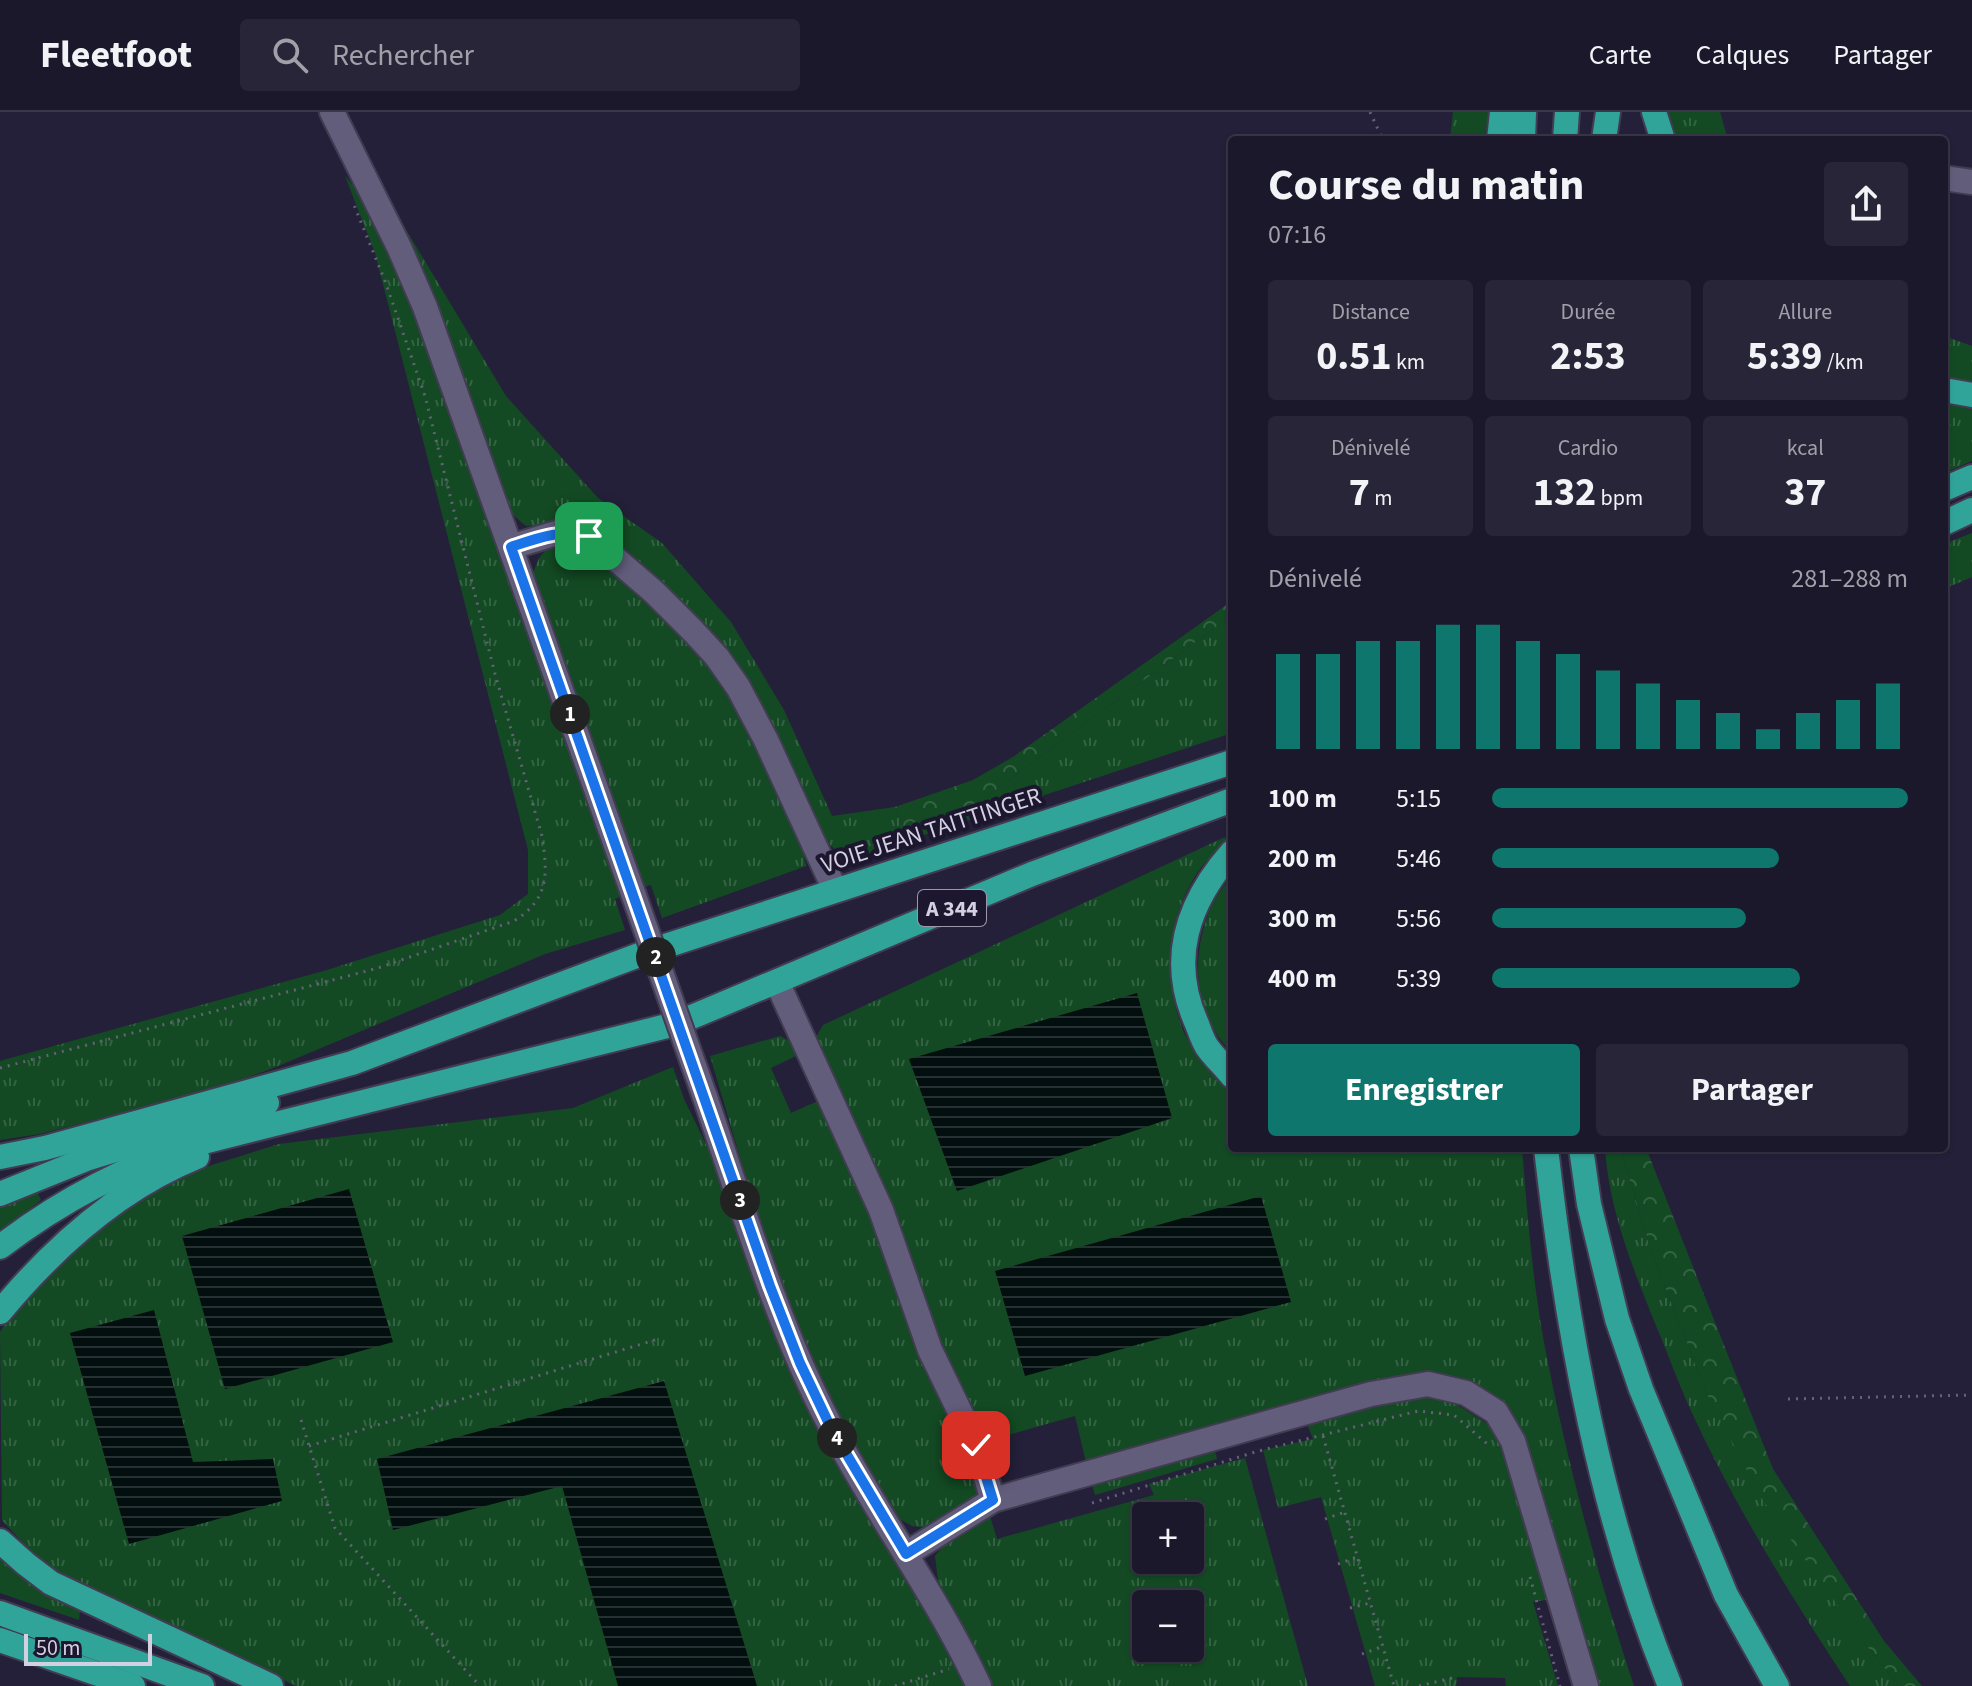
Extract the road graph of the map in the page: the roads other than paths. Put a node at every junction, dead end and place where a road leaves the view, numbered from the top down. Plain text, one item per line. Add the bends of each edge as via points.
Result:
1 (332, 112) edge
2 (1502, 112) edge
3 (1524, 112) edge
4 (1567, 112) edge
5 (1608, 112) edge
6 (1654, 112) edge
7 (1499, 136) edge
8 (1523, 136) edge
9 (1565, 136) edge
10 (1605, 136) edge
11 (1662, 136) edge
12 (1948, 180) edge
13 (1972, 182) edge
14 (1948, 391) edge
15 (1972, 395) edge
16 (1972, 477) edge
17 (1948, 487) edge
18 (1972, 510) edge
19 (1948, 521) edge
20 (511, 547) junction
21 (1225, 763) edge
22 (1228, 801) edge
23 (1228, 857) edge
24 (835, 890) junction
25 (777, 982) junction
26 (352, 1063) junction
27 (1228, 1071) edge
28 (281, 1122) junction
29 (1546, 1152) edge
30 (1582, 1152) edge
31 (0, 1157) edge
32 (0, 1194) edge
33 (0, 1247) edge
34 (0, 1312) edge
35 (993, 1500) junction
36 (0, 1541) edge
37 (906, 1554) junction
38 (0, 1613) edge
39 (0, 1640) edge
40 (133, 1686) edge
41 (202, 1686) edge
42 (271, 1686) edge
43 (979, 1686) edge
44 (1586, 1686) edge
45 (1670, 1686) edge
46 (1777, 1686) edge

1 - 20 street via 425,307
2 - 7 highway
3 - 8 highway
4 - 9 highway
5 - 10 highway
6 - 11 highway
12 - 13 street
14 - 15 highway
16 - 17 highway
18 - 19 highway
20 - 24 street via 560,532 589,536 694,632 738,687
20 - 37 street, bridge via 800,1363 831,1428
21 - 24 highway, VOIE JEAN TAITTINGER / A 344
22 - 25 highway, A 344 via 1032,874
23 - 27 highway via 1191,914 1181,963 1187,1003 1207,1047
24 - 26 highway, VOIE JEAN TAITTINGER / A 344 via 647,952
25 - 28 highway, A 344 via 675,1024
25 - 35 street via 881,1210 930,1350 976,1445
26 - 31 highway
26 - 32 highway via 300,1093 89,1158
28 - 33 highway via 157,1156 43,1216
28 - 34 highway via 135,1187 93,1217
29 - 45 highway via 1560,1268 1588,1423 1612,1518
30 - 46 highway via 1617,1319 1641,1389 1726,1595
35 - 37 street
35 - 44 street via 1371,1394 1428,1384 1466,1393 1496,1412 1513,1441
36 - 42 highway via 51,1583
37 - 43 street
38 - 41 highway
39 - 40 highway

